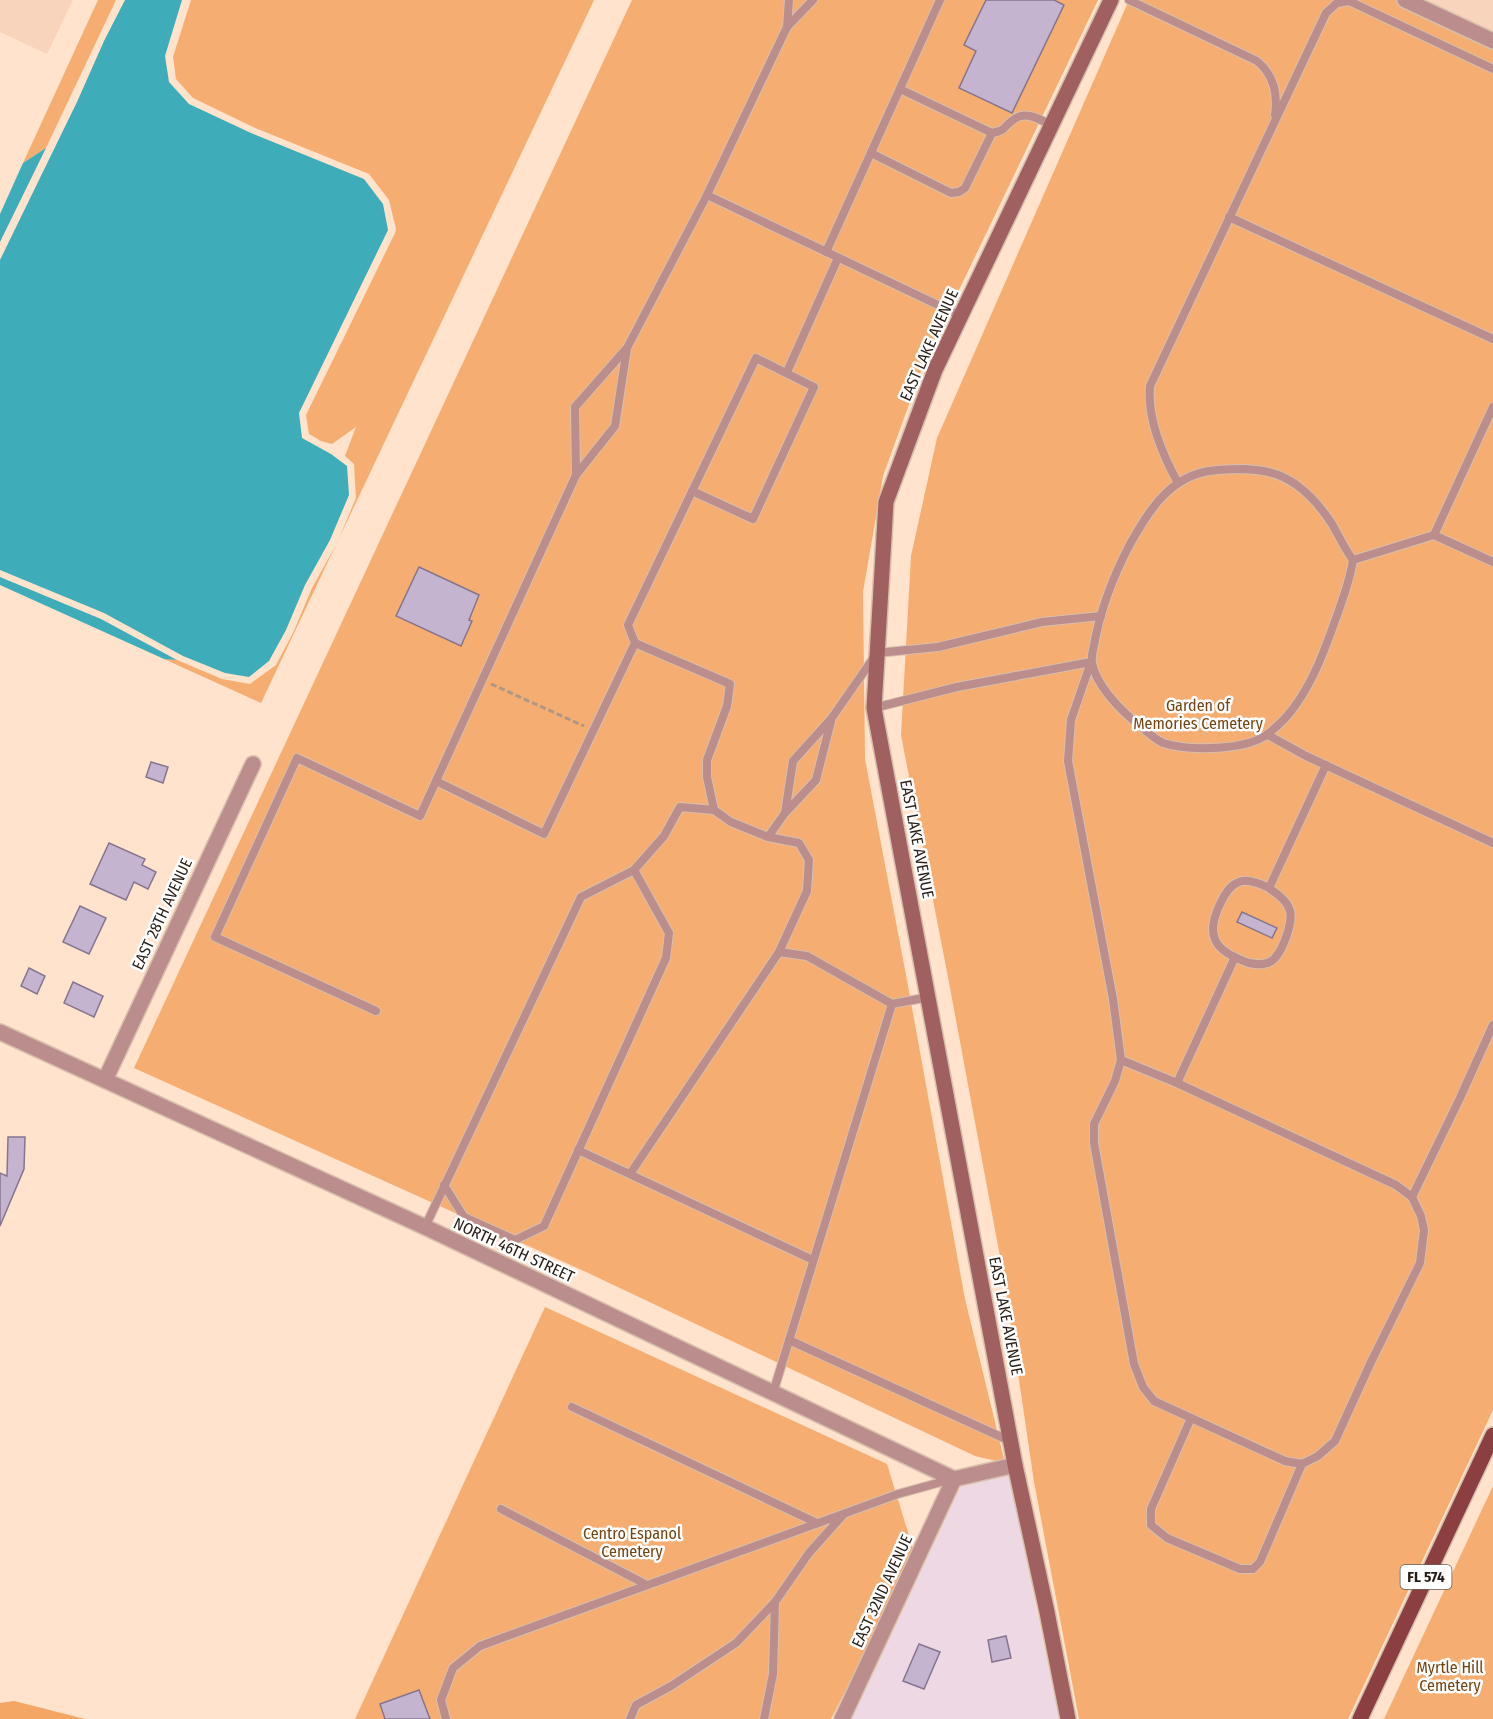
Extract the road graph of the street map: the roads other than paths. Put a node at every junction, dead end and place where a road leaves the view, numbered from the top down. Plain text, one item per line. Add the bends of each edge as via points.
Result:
1 (789, 0) edge
2 (813, 0) edge
3 (940, 0) edge
4 (1111, 0) edge
5 (1129, 0) edge
6 (1405, 0) edge
7 (788, 27) junction
8 (1493, 41) edge
9 (1493, 69) edge
10 (900, 89) junction
11 (1275, 122) junction
12 (1051, 125) junction
13 (992, 133) junction
14 (871, 153) junction
15 (707, 195) junction
16 (1229, 217) junction
17 (826, 252) junction
18 (838, 258) junction
19 (961, 316) junction
20 (1493, 339) edge
21 (627, 348) junction
22 (787, 372) junction
23 (1493, 407) edge
24 (576, 475) junction
25 (1178, 483) junction
26 (692, 491) junction
27 (1434, 535) junction
28 (1353, 560) junction
29 (1493, 562) edge
30 (1101, 616) junction
31 (635, 643) junction
32 (877, 653) junction
33 (1091, 662) junction
34 (874, 708) junction
35 (831, 719) junction
36 (1268, 735) junction
37 (253, 764) dead end
38 (1326, 765) junction
39 (436, 781) junction
40 (714, 810) junction
41 (785, 813) junction
42 (768, 837) junction
43 (1493, 843) edge
44 (634, 870) junction
45 (1269, 888) junction
46 (779, 952) junction
47 (1235, 957) junction
48 (929, 997) junction
49 (892, 1004) junction
50 (376, 1011) dead end
51 (1493, 1025) edge
52 (0, 1032) edge
53 (1121, 1060) junction
54 (105, 1080) junction
55 (1177, 1083) junction
56 (578, 1150) junction
57 (630, 1174) junction
58 (444, 1185) junction
59 (1412, 1197) junction
60 (424, 1227) junction
61 (813, 1260) junction
62 (789, 1340) junction
63 (773, 1392) junction
64 (572, 1407) dead end
65 (1191, 1418) junction
66 (1493, 1435) edge
67 (1011, 1442) junction
68 (1302, 1464) junction
69 (1016, 1465) junction
70 (954, 1479) junction
71 (501, 1509) dead end
72 (844, 1514) junction
73 (817, 1523) junction
74 (647, 1585) junction
75 (775, 1602) junction
76 (446, 1719) edge
77 (630, 1719) edge
78 (764, 1719) edge
79 (842, 1719) edge
80 (1068, 1719) edge
81 (1360, 1719) edge

1 - 7 lane
2 - 7 lane
3 - 10 lane
4 - 12 street, EAST LAKE AVENUE
5 - 11 lane via 1257,61 1272,82 1277,100
6 - 8 street
7 - 15 lane
9 - 11 lane via 1349,1 1337,3 1326,13
10 - 13 lane
10 - 14 lane
11 - 16 lane
12 - 13 lane via 1025,115
12 - 19 street, EAST LAKE AVENUE
13 - 14 lane via 965,188 959,192 951,193
14 - 17 lane
15 - 17 lane
15 - 21 lane
16 - 20 lane
16 - 25 lane via 1150,386 1155,431
17 - 18 lane
18 - 19 lane
18 - 22 lane
19 - 32 street, EAST LAKE AVENUE via 935,370 886,502
21 - 24 lane via 615,426
21 - 24 lane via 575,407
22 - 26 lane via 756,358
22 - 26 lane via 814,387 753,519
23 - 27 lane
24 - 39 lane
25 - 28 lane via 1201,472 1245,469 1269,472 1292,481 1332,524
25 - 30 lane via 1157,501 1140,526 1117,571
26 - 31 lane via 628,625
27 - 28 lane
27 - 29 lane
28 - 36 lane via 1342,602 1312,677 1297,705
30 - 32 lane via 1042,622 938,647
30 - 33 lane
31 - 39 lane via 544,834
31 - 40 lane via 730,684 727,706 707,760
32 - 34 street, EAST LAKE AVENUE
32 - 35 lane
33 - 34 lane via 957,687
33 - 36 lane via 1102,686 1127,715 1161,742 1208,748 1241,745
33 - 53 lane via 1071,720 1068,761
34 - 48 street, EAST LAKE AVENUE
35 - 41 lane via 816,780
35 - 41 lane via 793,761
36 - 38 lane
37 - 54 street, EAST 28TH AVENUE
38 - 43 lane
38 - 45 lane
39 - 50 lane via 420,816 297,759 215,937
40 - 42 lane via 731,822
40 - 44 lane via 680,807 664,836
41 - 42 lane
42 - 46 lane via 799,843 808,860 807,891
44 - 56 lane via 669,933 666,958
44 - 58 lane via 581,897
45 - 47 lane via 1283,898 1290,911 1291,923 1282,944 1274,959 1264,964 1251,964
45 - 47 lane via 1240,881 1227,890 1212,933 1218,945
46 - 49 lane via 807,956
46 - 57 lane
47 - 55 lane
48 - 49 lane
48 - 67 street, EAST LAKE AVENUE
49 - 61 lane
51 - 59 lane
52 - 54 street, NORTH 46TH STREET
53 - 55 lane
53 - 65 lane via 1094,1124 1094,1143 1134,1364 1143,1388 1154,1401
54 - 60 street, NORTH 46TH STREET
55 - 59 lane via 1396,1185
56 - 57 lane
56 - 58 lane via 544,1226 515,1240 464,1217
57 - 61 lane
58 - 60 lane
59 - 68 lane via 1424,1230 1420,1263 1335,1441
60 - 63 street, NORTH 46TH STREET
61 - 62 lane
62 - 63 lane
62 - 67 lane
63 - 70 street, NORTH 46TH STREET
64 - 73 lane
65 - 68 lane via 1285,1461
65 - 68 lane via 1151,1509 1151,1525 1167,1538 1240,1569 1253,1569 1260,1562
66 - 81 main road, FL 574
67 - 69 street, EAST LAKE AVENUE
69 - 70 street
69 - 80 street, EAST LAKE AVENUE
70 - 72 lane
70 - 79 street, EAST 32ND AVENUE
71 - 74 lane
72 - 73 lane
72 - 75 lane via 809,1552
73 - 74 lane
74 - 76 lane via 480,1646 453,1668 441,1700
75 - 77 lane via 736,1643 636,1705
75 - 78 lane via 773,1674

